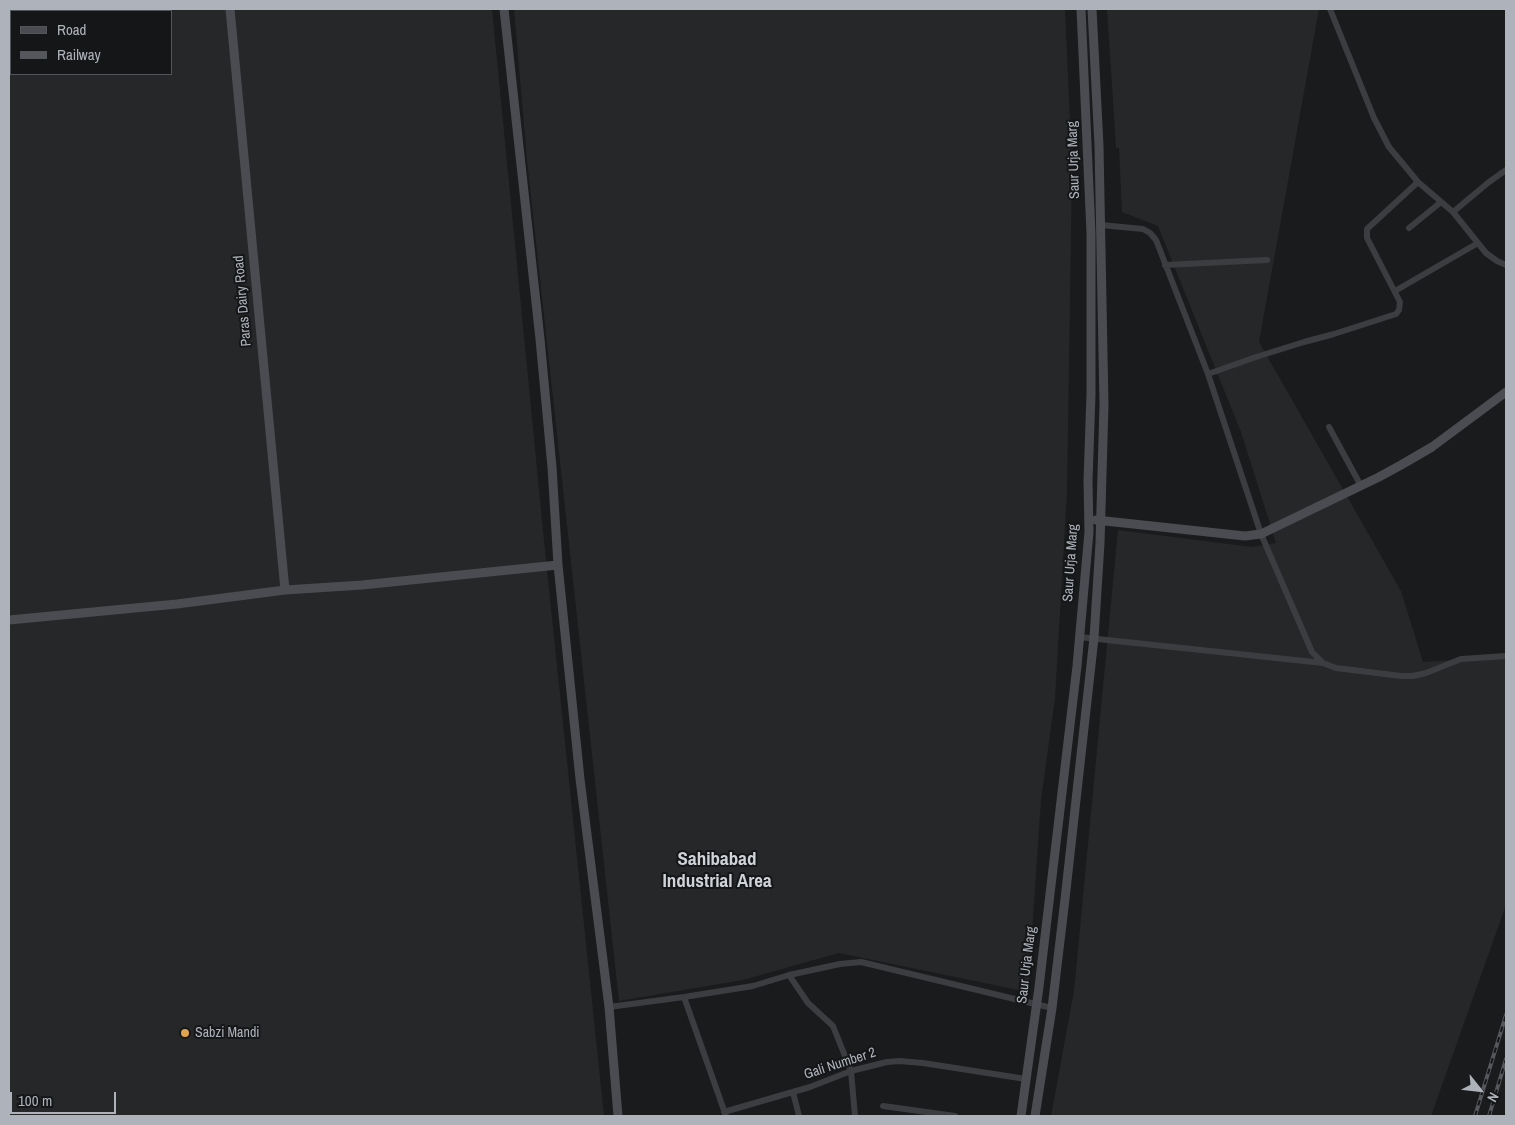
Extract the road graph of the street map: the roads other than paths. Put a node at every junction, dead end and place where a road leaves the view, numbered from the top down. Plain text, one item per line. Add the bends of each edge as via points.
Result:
1 (230, 9) edge
2 (504, 9) edge
3 (1081, 9) edge
4 (1092, 9) edge
5 (1330, 9) edge
6 (1506, 170) edge
7 (1418, 182) junction
8 (1441, 202) junction
9 (1453, 212) junction
10 (1101, 225) junction
11 (1409, 228) dead end
12 (1478, 243) junction
13 (1267, 260) dead end
14 (1165, 265) junction
15 (1506, 265) edge
16 (1395, 291) junction
17 (1208, 374) junction
18 (1506, 392) edge
19 (1329, 427) dead end
20 (1361, 486) junction
21 (1089, 519) junction
22 (1101, 520) junction
23 (1261, 534) junction
24 (558, 565) junction
25 (285, 590) junction
26 (9, 620) edge
27 (1079, 637) junction
28 (1094, 638) junction
29 (1506, 656) edge
30 (1323, 663) junction
31 (789, 976) junction
32 (684, 997) junction
33 (1036, 1004) junction
34 (608, 1007) junction
35 (1052, 1008) junction
36 (850, 1071) junction
37 (1026, 1079) junction
38 (793, 1092) junction
39 (883, 1106) dead end
40 (725, 1114) edge
41 (618, 1116) edge
42 (800, 1116) edge
43 (856, 1116) edge
44 (955, 1116) edge
45 (1021, 1116) edge
46 (1035, 1116) edge

1 - 25 street, Paras Dairy Road
2 - 24 street via 540,339
3 - 21 street, Saur Urja Marg via 1091,233
4 - 10 street, Saur Urja Marg
5 - 7 street via 1382,133 1396,157
6 - 9 street
7 - 8 street
7 - 16 street via 1367,229 1367,238
8 - 9 street
8 - 11 street
9 - 12 street
10 - 14 street via 1143,229 1150,233
10 - 22 street, Saur Urja Marg via 1104,404
12 - 15 street via 1491,258
12 - 16 street
13 - 14 street
14 - 17 street
16 - 17 street via 1401,306 1396,314
17 - 23 street
18 - 20 street via 1432,447
19 - 20 street
20 - 23 street
21 - 22 street
21 - 27 street, Saur Urja Marg
22 - 23 street via 1245,536
22 - 28 street, Saur Urja Marg
23 - 30 street via 1312,652
24 - 25 street
24 - 34 street
25 - 26 street
27 - 28 street
27 - 33 street, Saur Urja Marg
28 - 30 street
28 - 35 street, Saur Urja Marg
29 - 30 street via 1462,659 1413,676 1336,668
31 - 32 street via 752,986
31 - 33 street via 861,962
31 - 36 street via 808,1002 833,1026
32 - 34 street
32 - 40 street
33 - 35 street
33 - 37 street, Saur Urja Marg
34 - 41 street
35 - 46 street, Saur Urja Marg
36 - 37 street, Gali Number 2 via 898,1061
36 - 38 street, Gali Number 2
36 - 43 street
37 - 45 street, Saur Urja Marg
38 - 40 street, Gali Number 2
38 - 42 street
39 - 44 street

